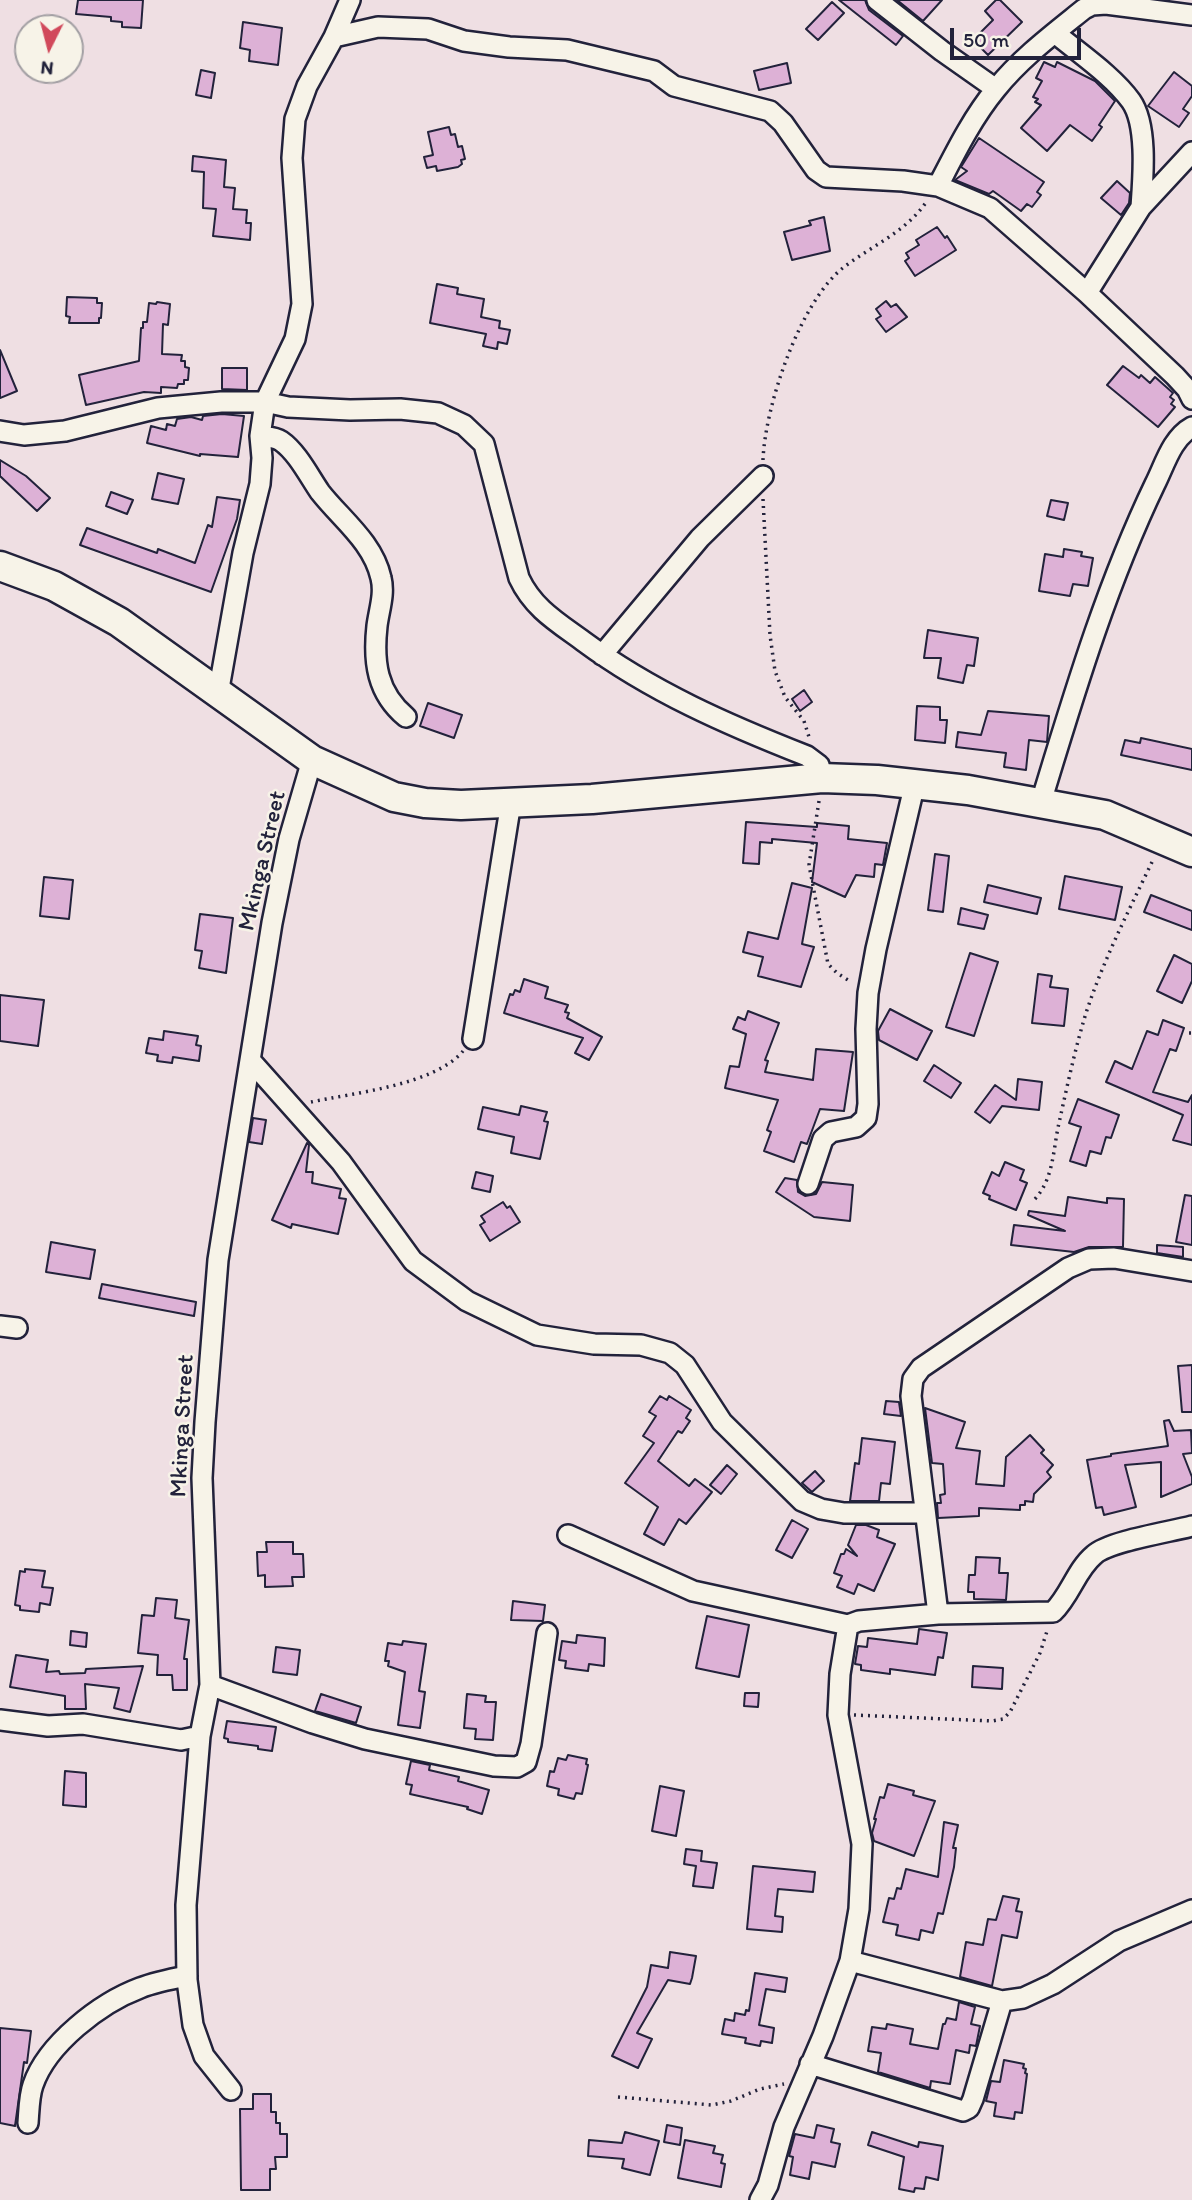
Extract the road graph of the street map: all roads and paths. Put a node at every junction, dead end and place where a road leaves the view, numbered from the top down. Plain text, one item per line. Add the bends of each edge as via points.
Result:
1 (350, 0) edge
2 (877, 0) edge
3 (1192, 15) edge
4 (1055, 33) junction
5 (334, 37) junction
6 (996, 89) junction
7 (1192, 152) edge
8 (938, 186) junction
9 (1141, 207) junction
10 (1087, 293) junction
11 (1192, 399) edge
12 (265, 402) junction
13 (1192, 427) edge
14 (0, 431) edge
15 (260, 436) junction
16 (763, 476) junction
17 (0, 566) edge
18 (602, 655) junction
19 (218, 694) junction
20 (406, 717) dead end
21 (312, 760) junction
22 (818, 769) junction
23 (915, 783) junction
24 (511, 802) junction
25 (1041, 802) junction
26 (1163, 839) junction
27 (1192, 852) edge
28 (868, 993) junction
29 (473, 1039) joint
30 (251, 1061) junction
31 (292, 1105) junction
32 (808, 1184) dead end
33 (1035, 1199) dead end
34 (1192, 1271) edge
35 (925, 1513) junction
36 (1192, 1526) edge
37 (568, 1535) dead end
38 (1053, 1612) junction
39 (938, 1614) junction
40 (848, 1625) junction
41 (547, 1633) dead end
42 (210, 1685) junction
43 (838, 1715) junction
44 (0, 1720) edge
45 (200, 1736) junction
46 (1192, 1910) edge
47 (850, 1961) junction
48 (187, 1976) junction
49 (1002, 2001) junction
50 (807, 2072) junction
51 (231, 2090) dead end
52 (618, 2097) dead end
53 (28, 2123) dead end
54 (760, 2200) edge

1 - 5 street
2 - 6 street
3 - 4 street via 1091,5
4 - 6 street
4 - 9 street via 1132,102 1141,139
5 - 8 street via 399,26 428,29 464,41 567,50 621,62 654,71 674,86 770,111 826,177
5 - 12 street via 295,119 292,158 302,303 295,339
6 - 8 street via 966,132
7 - 9 street
8 - 10 street via 990,208
8 - 16 path via 906,226 844,267 814,302 784,364 768,419
9 - 10 street
10 - 11 street via 1175,376
12 - 14 street via 158,408 65,431 24,435
12 - 15 street
12 - 18 street via 350,411 438,413 464,425 484,444 526,594 540,610
13 - 25 street via 1177,438 1138,520 1087,651
15 - 19 street via 260,484
15 - 20 street via 281,442 367,547 381,577 383,596 376,644 380,683 391,705
16 - 18 street via 700,538
16 - 22 path via 775,671 785,697 806,727
17 - 19 street via 54,586 119,622
18 - 22 street via 657,690
19 - 21 street
21 - 24 street via 394,797 461,805
21 - 30 street, Mkinga Street via 284,860
22 - 23 street
22 - 24 street via 592,799
22 - 28 path via 809,864 828,964
23 - 25 street
23 - 28 street
24 - 29 street
25 - 26 street via 1105,815
26 - 27 street
26 - 33 path via 1096,985 1049,1176
28 - 32 street via 866,1118 856,1127 831,1132 823,1139
29 - 31 path via 456,1059 432,1074
30 - 31 street
30 - 42 street, Mkinga Street via 218,1260 205,1422 202,1478
31 - 35 street via 341,1162 413,1261 467,1301 537,1335 594,1344 641,1345 670,1353 685,1365 722,1422 802,1501 844,1513
34 - 35 street via 1114,1258 1089,1259 1068,1268 921,1368 913,1379 911,1396
35 - 39 street
36 - 38 street via 1094,1554
37 - 40 street via 693,1591
38 - 39 street
38 - 43 path via 1040,1653 1003,1718
39 - 40 street
40 - 43 street
41 - 42 street via 531,1744 526,1762 517,1767 365,1739
42 - 45 street, Mkinga Street
43 - 47 street via 862,1844 859,1909
44 - 45 street via 48,1726 83,1724 181,1740
45 - 48 street, Mkinga Street via 186,1905
46 - 49 street via 1119,1941 1053,1984 1023,1998
47 - 49 street
47 - 50 street
48 - 51 street, Mkinga Street via 193,2025 204,2056
48 - 53 street via 139,1988 68,2034 39,2071 32,2087
49 - 50 street via 973,2099 962,2111
50 - 52 path via 712,2105
50 - 54 street

